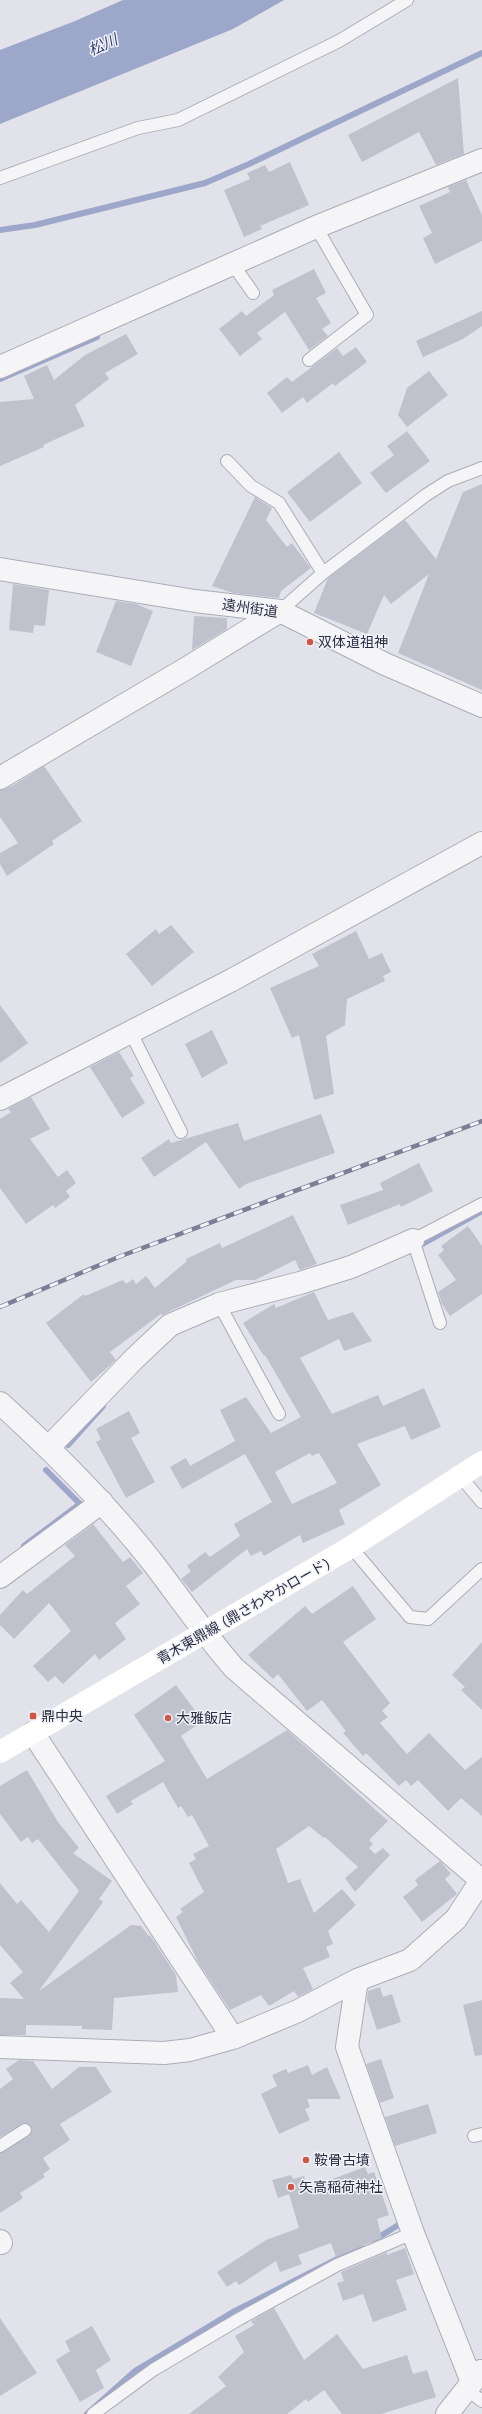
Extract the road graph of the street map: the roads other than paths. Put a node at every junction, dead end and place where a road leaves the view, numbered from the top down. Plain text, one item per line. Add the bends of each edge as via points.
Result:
1 (407, 0) edge
2 (482, 160) edge
3 (0, 178) edge
4 (316, 227) junction
5 (232, 264) junction
6 (253, 293) dead end
7 (309, 360) dead end
8 (0, 366) edge
9 (227, 461) dead end
10 (482, 468) edge
11 (0, 569) edge
12 (323, 573) junction
13 (280, 611) junction
14 (482, 706) edge
15 (0, 778) edge
16 (481, 846) edge
17 (130, 1031) junction
18 (0, 1099) edge
19 (181, 1132) dead end
20 (482, 1204) edge
21 (413, 1240) junction
22 (219, 1304) junction
23 (440, 1323) dead end
24 (3, 1412) edge
25 (279, 1414) dead end
26 (50, 1447) junction
27 (482, 1462) edge
28 (460, 1476) junction
29 (102, 1502) junction
30 (482, 1502) edge
31 (352, 1547) junction
32 (482, 1569) edge
33 (0, 1578) edge
34 (205, 1632) junction
35 (33, 1734) junction
36 (0, 1752) edge
37 (482, 1880) edge
38 (357, 1980) junction
39 (233, 2038) junction
40 (0, 2047) edge
41 (25, 2130) dead end
42 (0, 2146) edge
43 (413, 2233) junction
44 (475, 2386) edge
45 (93, 2414) edge
46 (447, 2414) edge

1 - 3 lane via 339,41 178,120 138,128
2 - 4 street
4 - 5 street
4 - 7 lane via 367,315
5 - 6 lane
5 - 8 street
9 - 12 lane via 251,486 279,503
10 - 12 lane via 448,481 426,494
11 - 13 street, 遠州街道 via 195,601
12 - 13 lane
13 - 14 street, 遠州街道 via 385,664
13 - 15 street
16 - 17 street via 230,981
17 - 18 street
17 - 19 lane
20 - 21 lane
21 - 22 street via 351,1267 300,1284
21 - 23 lane
22 - 25 lane
22 - 26 street via 170,1325
24 - 26 street
26 - 29 street
27 - 28 main road, 青木東鼎線 (鼎さわやかロード)
28 - 30 lane
28 - 31 main road, 青木東鼎線 (鼎さわやかロード)
29 - 33 street
29 - 34 street
31 - 32 lane via 410,1617 428,1619
31 - 34 main road, 青木東鼎線 (鼎さわやかロード)
34 - 35 main road, 青木東鼎線 (鼎さわやかロード)
34 - 37 street via 234,1668
35 - 36 main road, 青木東鼎線 (鼎さわやかロード)
35 - 39 street
37 - 38 street via 456,1919 410,1960
38 - 39 street via 298,2011
38 - 43 street via 347,2047
39 - 40 street via 190,2050 164,2053
41 - 42 lane
43 - 44 street
43 - 45 lane via 337,2265 239,2319 153,2370
44 - 46 street

